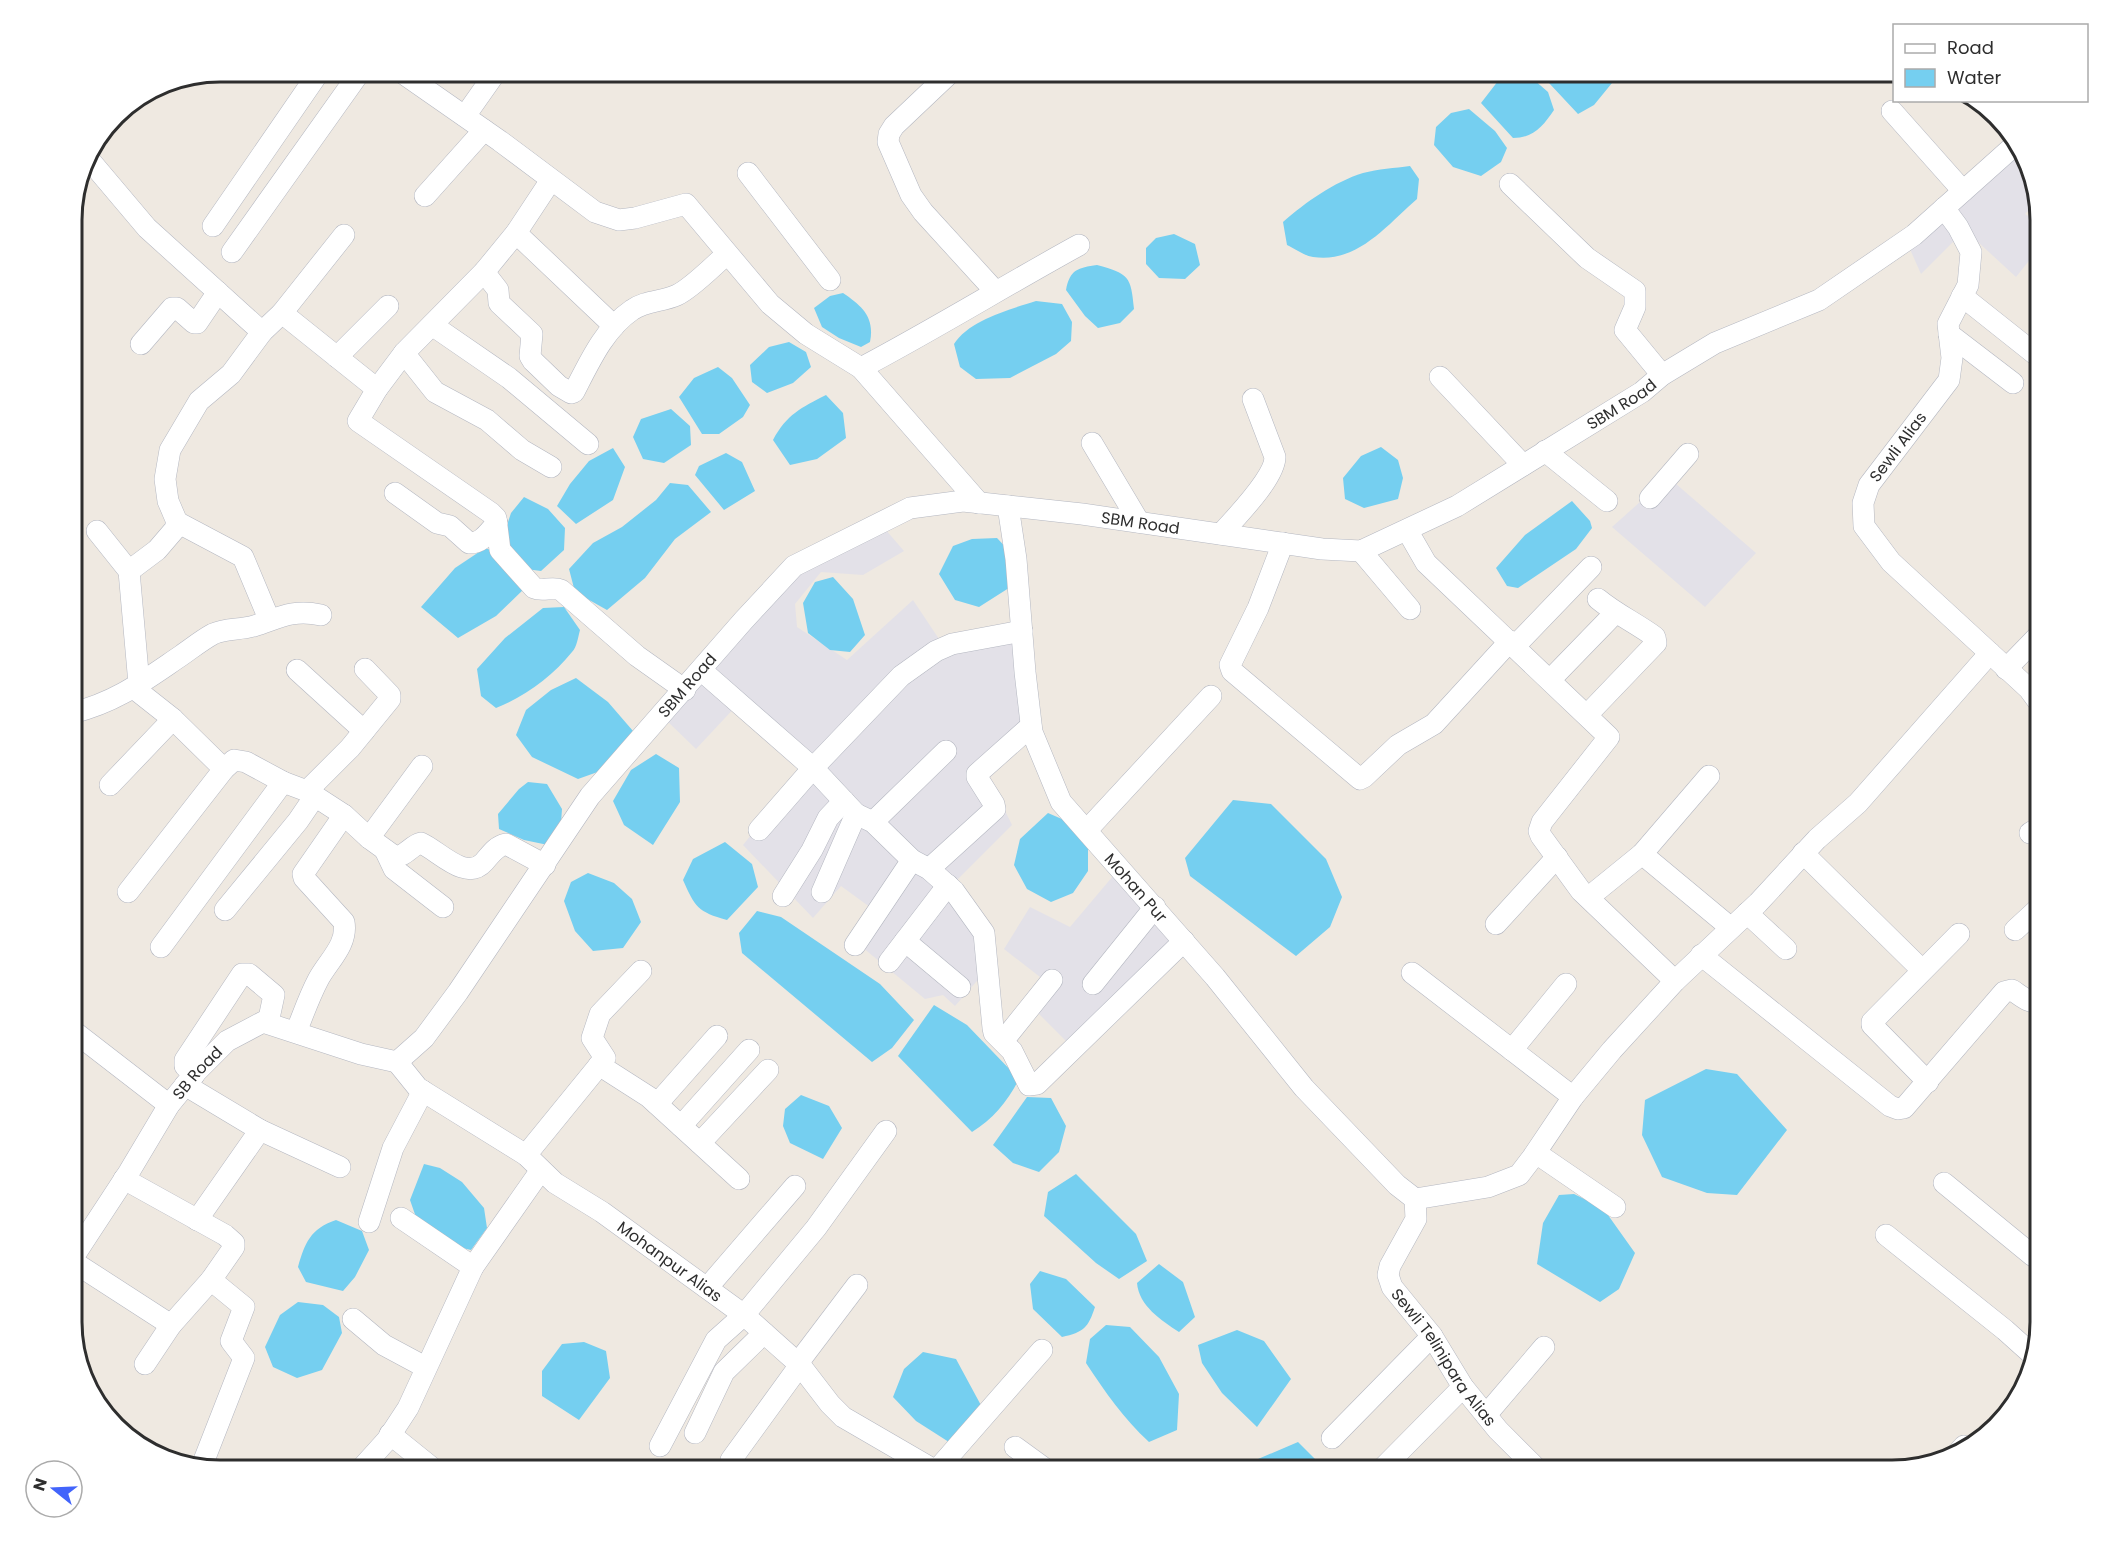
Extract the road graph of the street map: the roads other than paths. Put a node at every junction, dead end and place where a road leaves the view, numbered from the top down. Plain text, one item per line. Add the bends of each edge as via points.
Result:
1 (311, 83) edge
2 (352, 83) edge
3 (416, 83) edge
4 (489, 83) edge
5 (940, 83) edge
6 (1892, 111) dead end
7 (465, 117) junction
8 (484, 130) junction
9 (2010, 149) edge
10 (94, 165) edge
11 (748, 173) dead end
12 (551, 180) junction
13 (1510, 184) dead end
14 (1963, 192) junction
15 (425, 196) dead end
16 (1944, 208) junction
17 (213, 226) dead end
18 (516, 233) junction
19 (344, 235) dead end
20 (1079, 244) dead end
21 (232, 252) dead end
22 (727, 254) junction
23 (484, 272) junction
24 (830, 280) dead end
25 (995, 291) junction
26 (218, 292) junction
27 (1962, 296) junction
28 (388, 306) dead end
29 (282, 313) junction
30 (432, 325) junction
31 (614, 326) junction
32 (262, 332) junction
33 (1950, 334) junction
34 (141, 344) dead end
35 (2030, 350) edge
36 (404, 352) junction
37 (337, 357) junction
38 (861, 368) junction
39 (1662, 375) junction
40 (1440, 377) dead end
41 (2013, 383) dead end
42 (377, 389) junction
43 (1252, 399) dead end
44 (1092, 443) dead end
45 (588, 444) dead end
46 (1545, 451) junction
47 (1688, 454) dead end
48 (1523, 465) junction
49 (551, 467) dead end
50 (395, 493) dead end
51 (1650, 498) dead end
52 (1607, 501) dead end
53 (979, 503) junction
54 (1008, 506) junction
55 (177, 522) junction
56 (1139, 522) junction
57 (497, 523) junction
58 (1407, 530) junction
59 (97, 531) dead end
60 (1221, 534) junction
61 (1283, 543) junction
62 (1362, 551) junction
63 (1591, 567) dead end
64 (129, 571) junction
65 (1598, 599) dead end
66 (1410, 609) dead end
67 (1615, 613) junction
68 (321, 615) dead end
69 (269, 619) junction
70 (1022, 631) junction
71 (1513, 644) junction
72 (2030, 644) edge
73 (1990, 653) junction
74 (365, 669) dead end
75 (2006, 669) junction
76 (297, 670) dead end
77 (701, 670) junction
78 (1550, 680) junction
79 (137, 686) junction
80 (685, 690) junction
81 (2030, 690) edge
82 (1210, 696) dead end
83 (83, 710) edge
84 (1587, 716) junction
85 (173, 719) junction
86 (1031, 726) junction
87 (364, 730) junction
88 (946, 751) dead end
89 (422, 766) dead end
90 (813, 768) junction
91 (224, 769) junction
92 (1708, 776) dead end
93 (283, 782) junction
94 (110, 785) dead end
95 (311, 794) junction
96 (858, 813) junction
97 (344, 815) junction
98 (759, 830) dead end
99 (1087, 830) junction
100 (377, 844) junction
101 (1803, 853) junction
102 (1642, 854) junction
103 (1557, 857) junction
104 (921, 865) junction
105 (545, 866) junction
106 (948, 885) junction
107 (128, 892) dead end
108 (822, 892) dead end
109 (783, 896) dead end
110 (1589, 897) junction
111 (443, 907) dead end
112 (1155, 907) junction
113 (225, 910) dead end
114 (1747, 913) junction
115 (2030, 916) edge
116 (1496, 924) dead end
117 (1731, 928) junction
118 (2015, 930) dead end
119 (1959, 934) dead end
120 (905, 941) junction
121 (1184, 941) junction
122 (855, 945) dead end
123 (161, 947) dead end
124 (1786, 949) dead end
125 (1701, 955) junction
126 (889, 962) dead end
127 (1922, 970) junction
128 (641, 971) dead end
129 (1412, 973) dead end
130 (1052, 980) dead end
131 (1675, 981) junction
132 (1093, 984) dead end
133 (1566, 984) dead end
134 (960, 987) dead end
135 (2030, 1001) edge
136 (268, 1023) junction
137 (296, 1032) junction
138 (717, 1036) dead end
139 (83, 1039) edge
140 (1003, 1041) junction
141 (749, 1050) dead end
142 (1512, 1050) junction
143 (397, 1062) junction
144 (598, 1065) junction
145 (768, 1070) dead end
146 (190, 1080) junction
147 (1928, 1082) junction
148 (423, 1091) junction
149 (1573, 1097) junction
150 (657, 1104) junction
151 (169, 1105) junction
152 (681, 1126) junction
153 (260, 1130) junction
154 (886, 1131) dead end
155 (700, 1143) junction
156 (1536, 1153) junction
157 (534, 1162) junction
158 (340, 1167) dead end
159 (124, 1179) junction
160 (739, 1179) dead end
161 (1944, 1183) dead end
162 (795, 1186) dead end
163 (1415, 1199) junction
164 (1615, 1207) dead end
165 (401, 1218) dead end
166 (196, 1220) junction
167 (369, 1222) dead end
168 (1886, 1235) dead end
169 (83, 1240) edge
170 (2030, 1254) edge
171 (83, 1260) edge
172 (472, 1267) junction
173 (211, 1280) junction
174 (857, 1286) dead end
175 (707, 1288) junction
176 (744, 1315) junction
177 (353, 1319) dead end
178 (171, 1325) junction
179 (764, 1333) junction
180 (1432, 1336) junction
181 (1544, 1347) dead end
182 (1042, 1350) dead end
183 (2027, 1350) edge
184 (145, 1364) dead end
185 (799, 1364) junction
186 (425, 1367) junction
187 (1462, 1387) junction
188 (1486, 1415) junction
189 (695, 1433) dead end
190 (390, 1434) junction
191 (1332, 1438) dead end
192 (660, 1446) dead end
193 (1014, 1447) dead end
194 (204, 1459) edge
195 (368, 1460) edge
196 (422, 1460) edge
197 (731, 1460) dead end
198 (917, 1460) edge
199 (946, 1460) edge
200 (1032, 1460) edge
201 (1391, 1460) edge
202 (1529, 1460) edge

1 - 17 street
2 - 21 street
3 - 7 street
4 - 7 street
5 - 25 street via 894,126 888,142 911,195
6 - 14 street
7 - 8 street
8 - 12 street
8 - 15 street
9 - 14 street, SBM Road
10 - 26 street via 147,228
11 - 24 street
12 - 18 street
12 - 22 street via 595,212 619,220 686,204
13 - 39 street via 1587,258 1635,291 1635,308 1625,330
14 - 16 street, SBM Road
16 - 27 street, Sewli Alias via 1971,252 1968,285
16 - 39 street, SBM Road via 1914,235 1819,300 1715,343
18 - 23 street
18 - 31 street
19 - 29 street
20 - 25 street
22 - 31 street via 676,296 644,303
22 - 38 street via 770,304 806,334
23 - 30 street
23 - 31 street via 498,290 499,303 532,334 533,361 568,393 574,392 594,352
25 - 38 street
26 - 32 street
26 - 34 street via 199,322 194,323 172,308
27 - 33 street, Sewli Alias via 1948,324
27 - 35 street
28 - 37 street
29 - 32 street
29 - 37 street
30 - 36 street
30 - 45 street via 509,378
32 - 55 street via 231,374 199,401 170,450 165,479 168,501
33 - 41 street
33 - 73 street, Sewli Alias via 1949,380 1869,485 1863,503 1864,526 1891,562
36 - 42 street
36 - 49 street via 435,392 487,420 522,450
37 - 42 street
38 - 53 street
39 - 46 street, SBM Road via 1642,392
40 - 48 street
42 - 57 street via 358,421 491,513
43 - 60 street via 1275,463
44 - 56 street
46 - 48 street, SBM Road
46 - 52 street
47 - 51 street
48 - 58 street, SBM Road via 1457,506
50 - 57 street via 437,523 450,526 469,543 482,540
53 - 54 street, SBM Road
53 - 77 street, SBM Road via 963,501 910,508 794,566
54 - 56 street, SBM Road
54 - 70 street, Mohan Pur
55 - 64 street via 157,550
55 - 69 street via 243,556
56 - 60 street, SBM Road
57 - 80 street via 500,550 534,588 561,590 637,656
58 - 62 street, SBM Road
58 - 71 street via 1426,562
59 - 64 street
60 - 61 street, SBM Road
61 - 62 street, SBM Road
61 - 71 street via 1230,665 1232,671 1360,779 1398,745 1434,724
62 - 66 street
63 - 71 street
64 - 79 street
65 - 67 street
67 - 78 street
67 - 84 street via 1634,622 1656,643
68 - 69 street via 306,612
69 - 79 street via 254,626 214,633
70 - 86 street, Mohan Pur
70 - 90 street via 952,644 924,659 901,676
71 - 78 street
72 - 75 street
73 - 75 street, Sewli Alias
73 - 101 street via 1858,803
74 - 87 street via 390,698
75 - 81 street, Sewli Alias
76 - 87 street
77 - 80 street, SBM Road
77 - 90 street
78 - 84 street
79 - 83 street
79 - 85 street
80 - 105 street, SBM Road via 590,796
82 - 99 street
84 - 103 street via 1610,737 1542,822 1541,836
85 - 91 street
85 - 94 street
86 - 99 street, Mohan Pur via 1061,802
86 - 104 street via 977,774 995,809
87 - 95 street
88 - 96 street
89 - 100 street
90 - 96 street
90 - 98 street
91 - 93 street via 234,760 246,762
91 - 107 street
92 - 102 street
93 - 95 street
93 - 123 street
95 - 97 street
95 - 113 street via 303,815
96 - 104 street
96 - 108 street
96 - 109 street via 828,818
97 - 100 street
97 - 137 street via 303,874 345,927 342,942 318,981
99 - 112 street, Mohan Pur
100 - 105 street via 398,857 422,843 457,866 471,870 480,866 499,845 506,844
100 - 111 street via 394,869
101 - 114 street
101 - 127 street
102 - 110 street
102 - 117 street
103 - 110 street
103 - 116 street
104 - 106 street
104 - 122 street
105 - 143 street, SBM Road via 424,1038
106 - 120 street
106 - 140 street via 984,933 993,1028
110 - 131 street
112 - 121 street, Mohan Pur
112 - 132 street
114 - 117 street
114 - 124 street
115 - 118 street
117 - 125 street
119 - 127 street
120 - 126 street
120 - 134 street
121 - 140 street via 1037,1084 1029,1085
121 - 163 street, Mohan Pur via 1304,1088
125 - 131 street
125 - 147 street via 1890,1106 1904,1108
127 - 147 street via 1872,1025
128 - 144 street via 600,1014 592,1038 605,1058
129 - 142 street
130 - 140 street
131 - 149 street
133 - 142 street
135 - 147 street via 2012,990 2004,992
136 - 137 street
136 - 146 street, SB Road via 227,1041
136 - 146 street via 274,995 249,974 242,974 185,1060
137 - 143 street
138 - 150 street
139 - 151 street
141 - 152 street
142 - 149 street
143 - 148 street, Mohanpur Alias
144 - 150 street
144 - 157 street
145 - 155 street
146 - 151 street, SB Road
146 - 153 street
148 - 157 street, Mohanpur Alias
148 - 167 street via 393,1148
149 - 156 street
150 - 152 street
151 - 159 street, SB Road
152 - 155 street
153 - 158 street
153 - 166 street
154 - 176 street via 816,1228
155 - 160 street
156 - 163 street via 1519,1175 1488,1187
156 - 164 street
157 - 172 street
157 - 175 street, Mohanpur Alias via 555,1183
159 - 166 street
159 - 169 street, SB Road
161 - 170 street
162 - 175 street
163 - 180 street, Sewli Telinipara Alias via 1416,1219 1388,1275 1395,1293
165 - 172 street
166 - 173 street via 234,1243
168 - 183 street
171 - 178 street
172 - 186 street
173 - 178 street
173 - 194 street via 244,1307 231,1341 244,1358
174 - 185 street
175 - 176 street, Mohanpur Alias
176 - 179 street, Mohanpur Alias
176 - 192 street via 716,1340
177 - 186 street via 384,1345
178 - 184 street
179 - 185 street, Mohanpur Alias
179 - 189 street via 724,1372
180 - 187 street, Sewli Telinipara Alias
180 - 191 street
181 - 188 street
182 - 199 street
185 - 197 street
185 - 198 street, Mohanpur Alias via 843,1417
186 - 190 street via 408,1408
187 - 188 street, Sewli Telinipara Alias
187 - 201 street
188 - 202 street, Sewli Telinipara Alias
190 - 195 street
190 - 196 street
193 - 200 street

